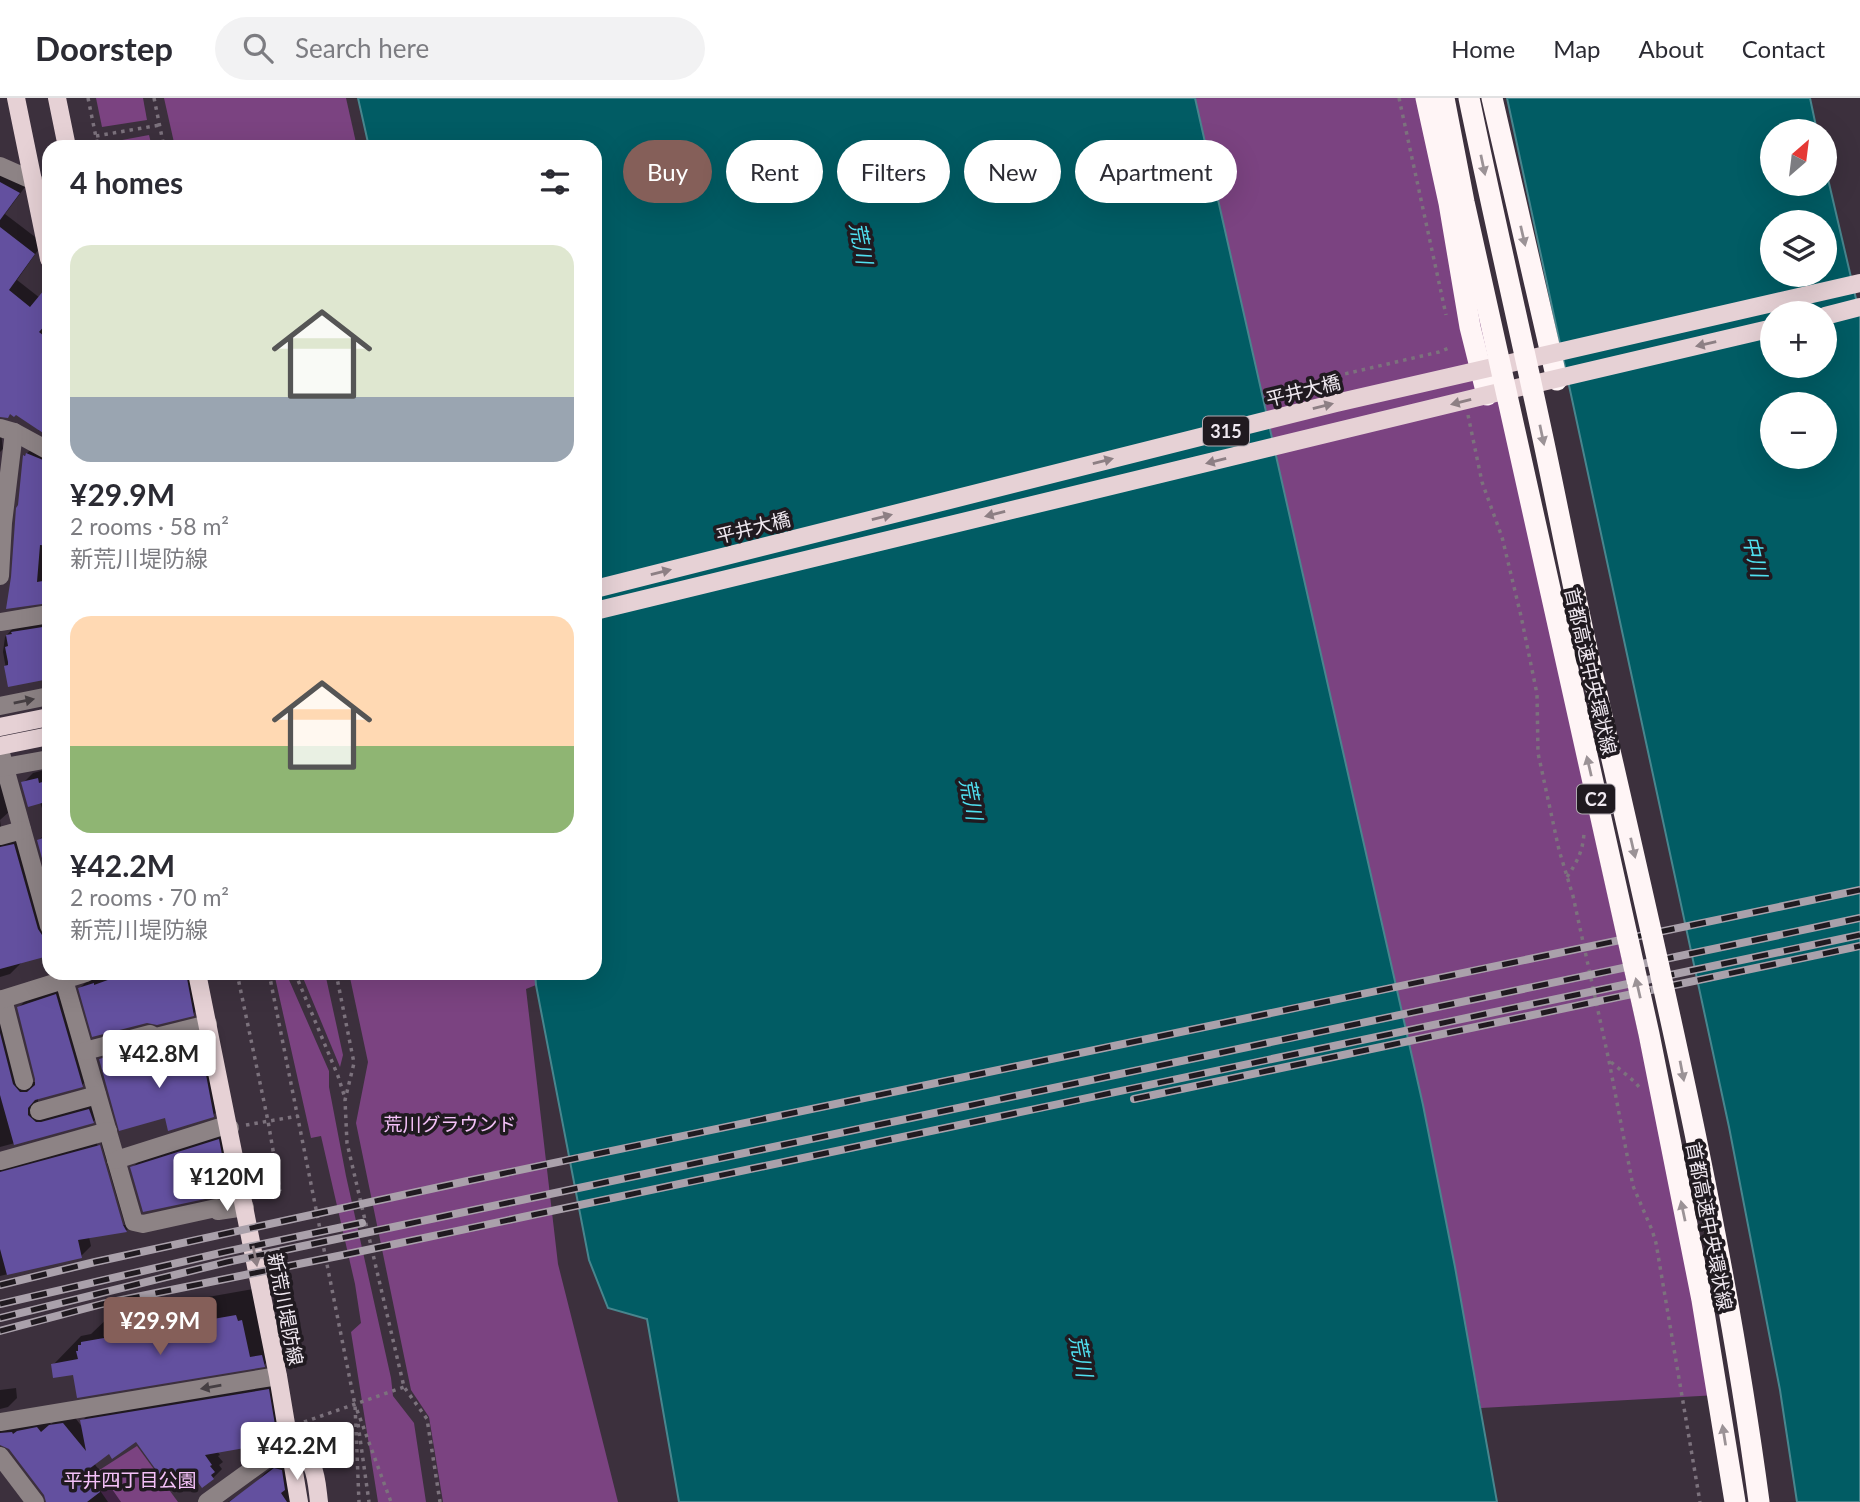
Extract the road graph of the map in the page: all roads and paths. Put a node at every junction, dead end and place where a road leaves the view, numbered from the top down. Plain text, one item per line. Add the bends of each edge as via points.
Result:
1 (16, 98) edge
2 (57, 98) edge
3 (88, 98) edge
4 (154, 98) edge
5 (1399, 98) edge
6 (1426, 98) edge
7 (1444, 98) edge
8 (1469, 98) edge
9 (1492, 98) edge
10 (160, 125) junction
11 (96, 136) junction
12 (66, 140) edge
13 (97, 140) edge
14 (163, 140) edge
15 (0, 166) edge
16 (34, 181) junction
17 (42, 223) edge
18 (1438, 274) dead end
19 (1860, 282) edge
20 (1860, 307) edge
21 (1837, 313) edge
22 (1760, 331) edge
23 (1551, 354) junction
24 (1480, 369) junction
25 (1558, 380) junction
26 (1487, 395) junction
27 (7, 430) edge
28 (42, 448) edge
29 (1482, 482) dead end
30 (2, 523) edge
31 (0, 576) edge
32 (602, 587) edge
33 (602, 609) edge
34 (42, 615) edge
35 (0, 622) edge
36 (42, 697) edge
37 (0, 706) edge
38 (42, 718) edge
39 (0, 727) edge
40 (42, 739) edge
41 (1, 758) edge
42 (42, 759) edge
43 (22, 830) junction
44 (0, 836) edge
45 (41, 870) edge
46 (53, 980) edge
47 (64, 980) edge
48 (199, 980) edge
49 (238, 980) edge
50 (270, 980) edge
51 (298, 980) edge
52 (337, 980) edge
53 (1, 1000) edge
54 (208, 1024) junction
55 (85, 1051) junction
56 (24, 1081) dead end
57 (97, 1095) junction
58 (345, 1100) junction
59 (39, 1111) dead end
60 (298, 1116) junction
61 (268, 1121) junction
62 (230, 1128) junction
63 (108, 1131) junction
64 (116, 1160) junction
65 (0, 1161) edge
66 (281, 1191) dead end
67 (245, 1207) junction
68 (278, 1376) junction
69 (404, 1387) junction
70 (355, 1405) junction
71 (0, 1422) edge
72 (288, 1428) junction
73 (290, 1448) junction
74 (0, 1456) edge
75 (7, 1479) edge
76 (35, 1502) edge
77 (207, 1502) edge
78 (299, 1502) edge
79 (319, 1502) edge
80 (359, 1502) edge
81 (369, 1502) edge
82 (391, 1502) edge
83 (440, 1502) edge
84 (1700, 1502) edge
85 (1735, 1502) edge
86 (1759, 1502) edge

1 - 16 main road
2 - 12 main road
3 - 11 path
4 - 10 path
5 - 18 path
6 - 24 highway
85 -> 7 highway, 首都高速中央環状線 / C2, bridge via 1702,1300 1649,1034
8 -> 86 highway, 首都高速中央環状線 / C2, bridge via 1674,1031 1728,1308
9 -> 23 highway
10 - 11 path
10 - 14 path
11 - 13 path
15 - 16 street
16 - 17 main road
19 - 23 main road, 平井大橋 / 315, bridge
20 - 21 main road
22 -> 25 main road, 315, bridge
23 - 24 main road, 平井大橋 / 315, bridge
23 - 25 highway
24 - 26 highway
32 -> 24 main road, 平井大橋 / 315, bridge
25 - 26 main road, 315, bridge
26 -> 33 main road, 315, bridge
27 - 28 street
27 - 30 street
29 - 84 path via 1502,537 1538,694 1538,753 1579,922 1633,1186 1656,1243
30 - 31 street
34 - 35 street
37 -> 36 street
38 - 39 main road
40 - 41 main road
41 - 42 street
41 - 43 street
43 - 44 street
43 - 45 street
46 - 53 street
47 - 55 street
48 - 54 main road, 新荒川堤防線
49 - 61 path
50 - 60 path
51 - 58 path
52 - 58 path via 354,1063
53 - 56 street
54 - 55 street
54 - 62 main road, 新荒川堤防線
55 - 57 street
57 - 59 street
57 - 63 street
58 - 69 path via 347,1143
60 - 61 path
60 - 70 path
61 - 62 path
61 - 66 path
62 - 64 street via 220,1127
62 - 67 main road, 新荒川堤防線
63 - 64 street
63 - 65 street
64 - 67 street via 134,1222
67 -> 68 main road, 新荒川堤防線
68 -> 71 street
68 - 72 main road, 新荒川堤防線
69 - 70 path
69 - 83 path via 427,1419
70 - 72 path
70 - 80 path
70 - 81 path
70 - 82 path
72 - 73 main road, 新荒川堤防線
73 - 77 street via 276,1452
73 - 78 main road, 新荒川堤防線
73 - 79 main road via 311,1462
74 - 75 street
75 - 76 street

